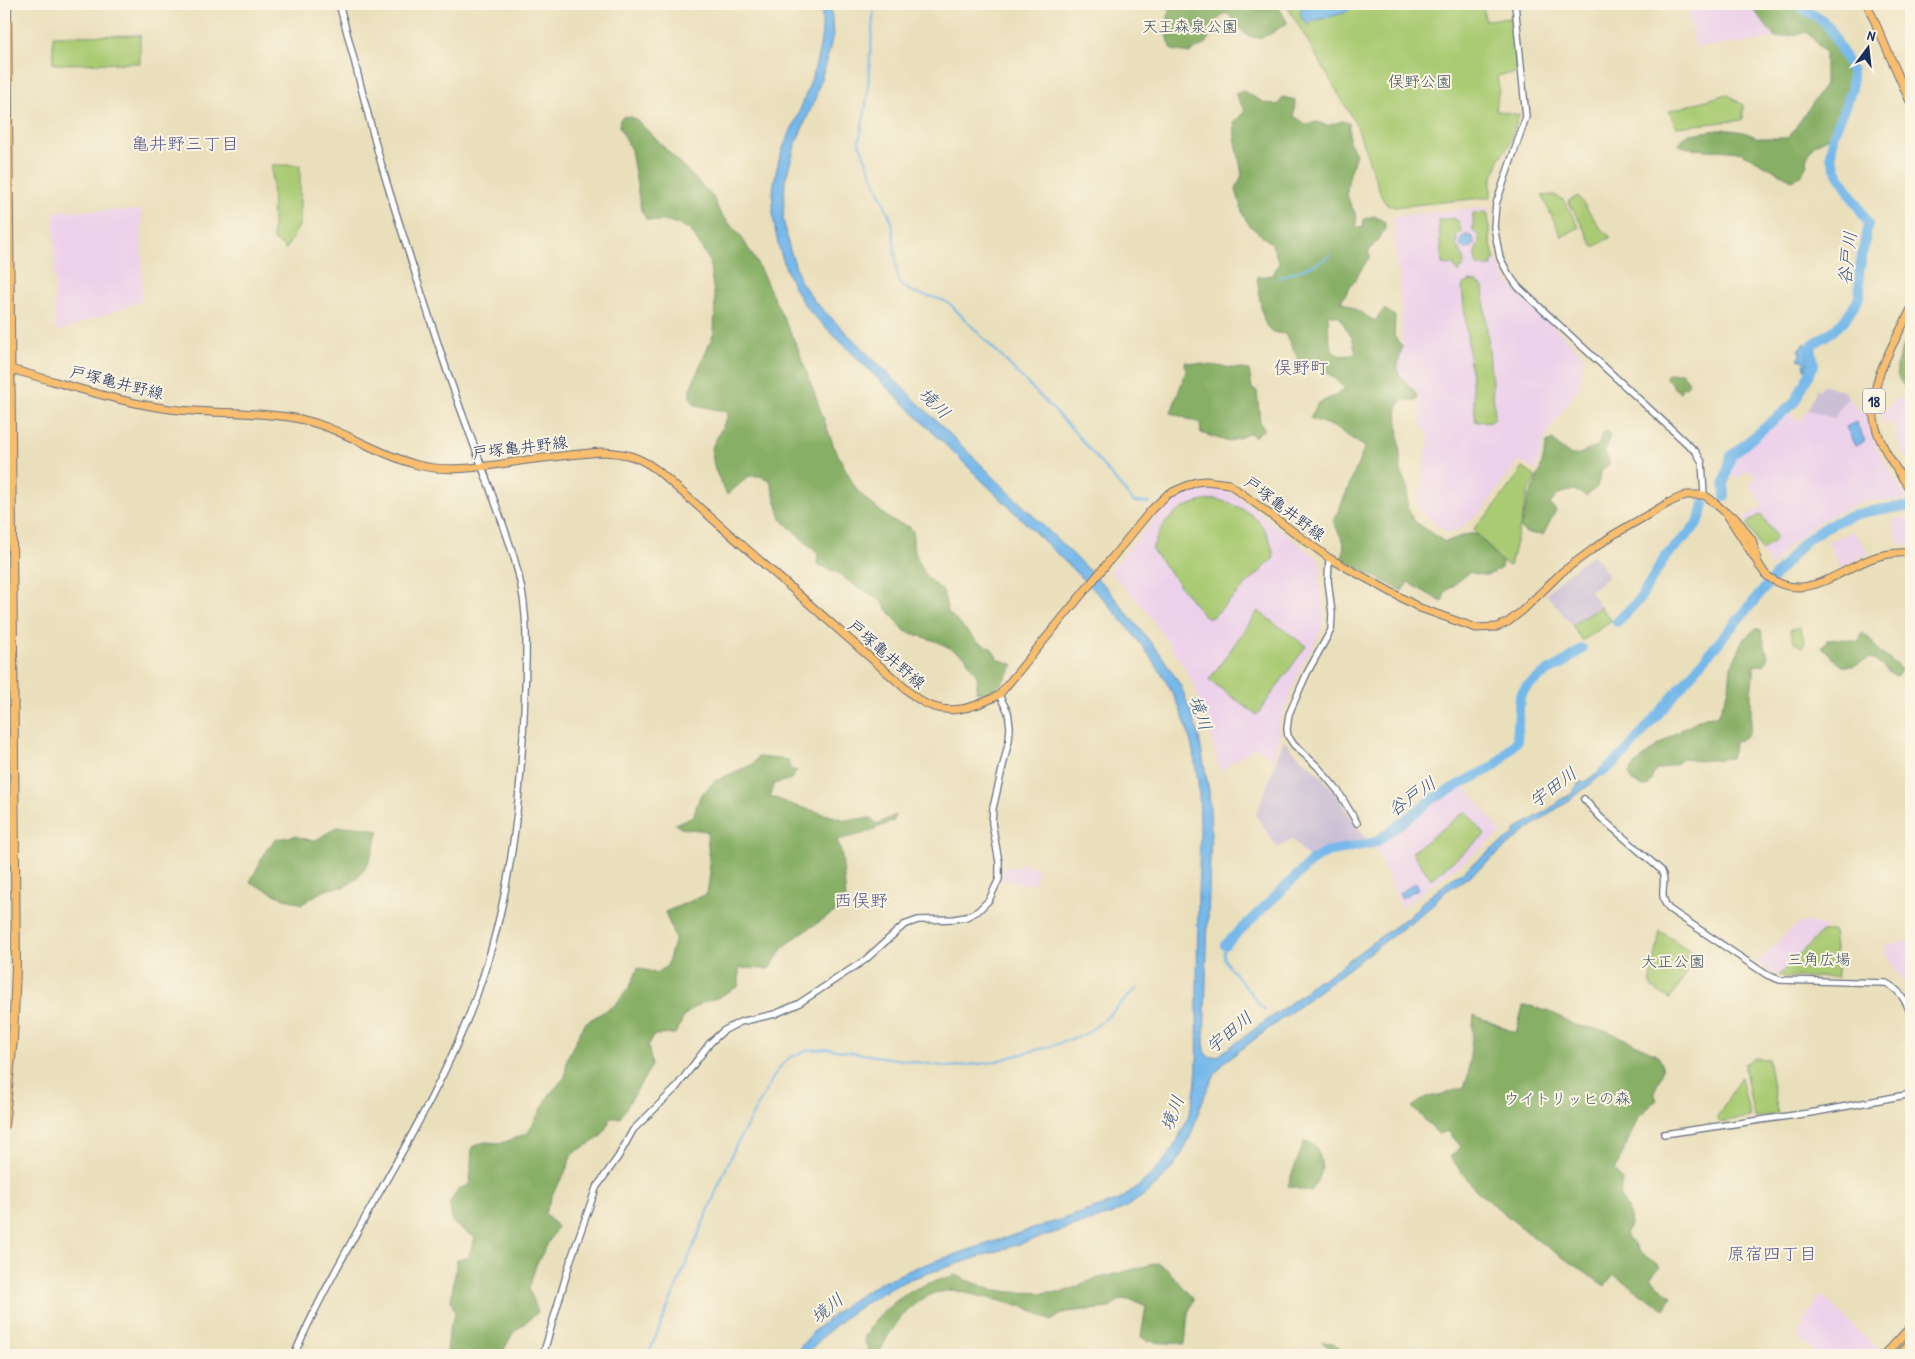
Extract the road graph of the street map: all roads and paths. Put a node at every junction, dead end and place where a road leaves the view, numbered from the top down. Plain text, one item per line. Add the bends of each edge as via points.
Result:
1 (7, 4) edge
2 (339, 4) edge
3 (1516, 4) edge
4 (1867, 4) edge
5 (1911, 104) edge
6 (1911, 309) edge
7 (10, 369) junction
8 (482, 466) junction
9 (1911, 492) edge
10 (1704, 496) junction
11 (1911, 552) edge
12 (1329, 558) junction
13 (999, 695) junction
14 (1584, 799) dead end
15 (1357, 823) dead end
16 (1911, 1016) edge
17 (1911, 1094) edge
18 (4, 1126) edge
19 (1664, 1134) dead end
20 (1911, 1326) edge
21 (1911, 1343) edge
22 (294, 1355) edge
23 (543, 1355) edge
24 (1885, 1355) edge
25 (1900, 1355) edge

1 - 7 highway
2 - 8 street via 383,170 445,365
3 - 10 street via 1526,117 1496,204 1494,227 1500,258 1508,274 1524,292 1696,452 1702,462
4 - 5 main road
6 - 9 main road, 18 via 1878,378 1873,407 1876,428 1883,444
7 - 8 main road, 戸塚亀井野線 via 164,408 296,418 343,433 420,466
7 - 18 highway via 16,968
8 - 13 main road, 戸塚亀井野線 via 602,452 618,452 643,460 921,702 938,709 960,709
8 - 22 street via 510,543 525,614 522,762 510,869 484,973 467,1020 390,1175 322,1295
10 - 11 main road via 1725,512 1770,579 1784,586 1802,588 1873,558
10 - 12 main road, 戸塚亀井野線 via 1677,498 1613,535 1562,572 1522,612 1490,629 1476,628 1427,611
12 - 13 main road, 戸塚亀井野線 via 1229,484 1196,482 1168,494 1152,509
12 - 15 street via 1331,630 1307,673 1287,729 1294,746 1338,791
13 - 23 street via 1008,712 1010,727 992,816 1000,862 999,879 989,900 966,916 909,923 866,960 798,1004 775,1014 740,1022 710,1043 675,1089 633,1130 596,1188
14 - 16 street via 1661,870 1664,874 1662,897 1669,909 1744,960 1780,980 1886,983 1900,993
17 - 19 street via 1816,1112
20 - 24 highway
21 - 25 highway

